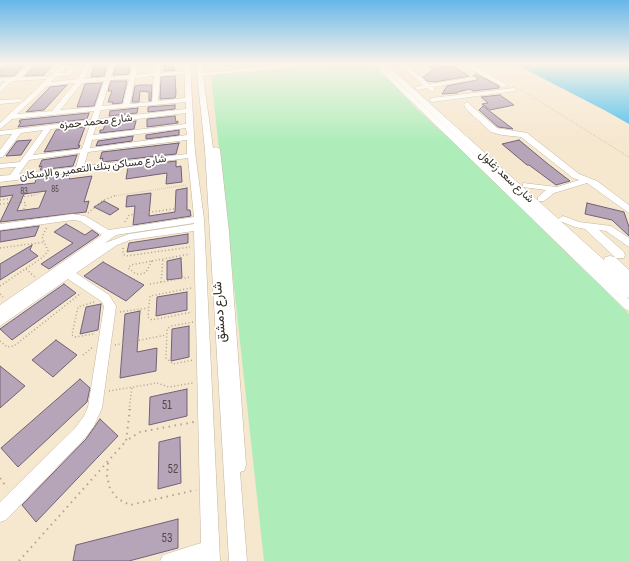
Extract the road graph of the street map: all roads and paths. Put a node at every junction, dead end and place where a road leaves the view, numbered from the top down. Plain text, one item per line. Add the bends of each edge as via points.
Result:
1 (34, 90) edge
2 (39, 90) edge
3 (72, 90) edge
4 (104, 90) edge
5 (129, 90) edge
6 (156, 90) edge
7 (188, 90) edge
8 (193, 90) edge
9 (209, 90) edge
10 (404, 90) edge
11 (418, 90) edge
12 (426, 90) edge
13 (495, 90) edge
14 (518, 90) edge
15 (434, 97) junction
16 (20, 101) junction
17 (188, 101) junction
18 (0, 102) edge
19 (155, 103) junction
20 (467, 104) dead end
21 (126, 106) junction
22 (98, 108) junction
23 (54, 112) junction
24 (208, 113) junction
25 (11, 117) junction
26 (140, 117) junction
27 (0, 120) edge
28 (94, 122) junction
29 (49, 127) junction
30 (457, 127) junction
31 (19, 130) junction
32 (1, 131) edge
33 (190, 132) junction
34 (138, 133) junction
35 (89, 138) junction
36 (137, 144) junction
37 (85, 150) junction
38 (209, 150) junction
39 (188, 154) junction
40 (0, 155) edge
41 (629, 157) edge
42 (25, 161) junction
43 (0, 166) edge
44 (79, 170) junction
45 (47, 173) junction
46 (13, 177) junction
47 (502, 178) junction
48 (0, 179) edge
49 (588, 180) junction
50 (195, 184) junction
51 (526, 185) junction
52 (561, 188) junction
53 (25, 197) junction
54 (541, 199) junction
55 (0, 200) edge
56 (22, 202) junction
57 (0, 204) edge
58 (198, 206) junction
59 (629, 210) edge
60 (82, 218) junction
61 (563, 219) junction
62 (51, 220) junction
63 (199, 223) junction
64 (17, 225) junction
65 (0, 227) edge
66 (589, 227) junction
67 (219, 232) junction
68 (109, 234) junction
69 (124, 234) junction
70 (45, 242) junction
71 (629, 243) edge
72 (0, 248) edge
73 (199, 249) junction
74 (625, 254) edge
75 (163, 259) junction
76 (152, 261) junction
77 (622, 268) edge
78 (25, 269) junction
79 (64, 271) junction
80 (629, 278) edge
81 (42, 281) junction
82 (201, 281) junction
83 (161, 282) junction
84 (150, 284) dead end
85 (0, 286) edge
86 (89, 287) junction
87 (627, 298) edge
88 (108, 306) junction
89 (148, 308) junction
90 (0, 311) edge
91 (202, 315) junction
92 (0, 321) edge
93 (107, 332) junction
94 (166, 335) junction
95 (0, 341) edge
96 (105, 347) junction
97 (204, 358) junction
98 (205, 381) junction
99 (132, 388) junction
100 (97, 394) junction
101 (206, 420) junction
102 (126, 441) junction
103 (108, 461) junction
104 (208, 487) junction
105 (0, 514) edge
106 (210, 555) edge
107 (18, 561) edge
108 (169, 561) edge
109 (238, 561) edge
110 (244, 561) edge

1 - 16 street
2 - 25 street
3 - 23 street
4 - 22 street
5 - 21 street
6 - 19 street
7 - 17 street, شارع دمشق
8 - 17 street
9 - 24 street
10 - 47 street
11 - 30 main road, شارع سعد زغلول
12 - 15 main road, شارع سعد زغلول
13 - 15 street
14 - 41 path
15 - 30 main road, شارع سعد زغلول
16 - 18 street
16 - 27 street
17 - 19 street
17 - 26 street, شارع محمد حمزه
17 - 33 street, شارع دمشق
19 - 21 street
20 - 49 street via 468,108 494,130 524,135 576,176
21 - 22 street
22 - 23 street
22 - 28 street
23 - 25 street
24 - 38 street, شارع دمشق
24 - 67 street
25 - 32 street
26 - 28 street, شارع محمد حمزه
26 - 34 street
28 - 29 street, شارع محمد حمزه
28 - 35 street
29 - 31 street, شارع محمد حمزه
29 - 42 street
30 - 47 main road, شارع سعد زغلول
30 - 51 main road, شارع سعد زغلول
31 - 32 street, شارع محمد حمزه
31 - 40 street
33 - 34 street
33 - 36 street
33 - 39 street, شارع دمشق
34 - 35 street
34 - 36 street
35 - 37 street
36 - 37 street
37 - 42 street
37 - 44 street
38 - 39 street, شارع مساكن بنك التعمير و الإسكان
38 - 67 street, شارع دمشق
39 - 44 street, شارع مساكن بنك التعمير و الإسكان
39 - 50 street, شارع دمشق
42 - 43 street
42 - 46 street
44 - 45 street, شارع مساكن بنك التعمير و الإسكان
45 - 46 street, شارع مساكن بنك التعمير و الإسكان
45 - 53 path via 40,193
46 - 48 street, شارع مساكن بنك التعمير و الإسكان
47 - 87 main road, شارع سعد زغلول
49 - 52 street
49 - 59 street
50 - 58 street, شارع دمشق
50 - 60 path via 113,196 96,205
51 - 52 street
51 - 54 main road, شارع سعد زغلول
52 - 54 street via 547,193
53 - 55 path
53 - 56 path
54 - 61 main road, شارع سعد زغلول
56 - 57 path
56 - 64 path via 26,204
58 - 63 street, شارع دمشق
58 - 69 path via 129,216 126,218
60 - 62 street
60 - 68 street
61 - 66 street
61 - 77 main road, شارع سعد زغلول
62 - 64 street
62 - 70 path via 43,235
63 - 69 street
63 - 73 street, شارع دمشق
64 - 65 street
66 - 71 street via 611,229
66 - 74 street
67 - 109 street, شارع دمشق
67 - 110 street
68 - 69 street
68 - 79 street
69 - 73 path via 123,252 126,256
69 - 79 street
70 - 72 path
70 - 78 path via 48,251
73 - 75 path
73 - 82 street, شارع دمشق
74 - 77 street via 613,259
75 - 76 path
75 - 83 path
76 - 76 path via 130,265 128,268 136,274 142,274
77 - 80 main road, شارع سعد زغلول
78 - 81 path
78 - 85 path
79 - 81 street
79 - 86 street
79 - 92 street
81 - 90 street
82 - 83 path
82 - 89 path via 152,295
82 - 91 street, شارع دمشق
83 - 84 path
86 - 88 street
86 - 95 path via 16,344 9,347
88 - 89 path
88 - 93 street
88 - 93 path via 79,307 72,335 75,337
89 - 91 path via 148,318 152,320
91 - 94 path via 167,328
91 - 97 street, شارع دمشق
93 - 96 street
94 - 96 path
94 - 97 path via 166,358 169,362 173,364
96 - 100 street
97 - 98 street, شارع دمشق
98 - 99 path via 174,386 157,383
98 - 101 street, شارع دمشق
99 - 100 path
99 - 102 path
100 - 105 street via 95,408 80,433
101 - 102 path via 140,432
101 - 104 street, شارع دمشق
102 - 103 path
103 - 104 path via 107,476 110,489 118,499 130,505
103 - 107 path
104 - 106 street, شارع دمشق
106 - 108 street

